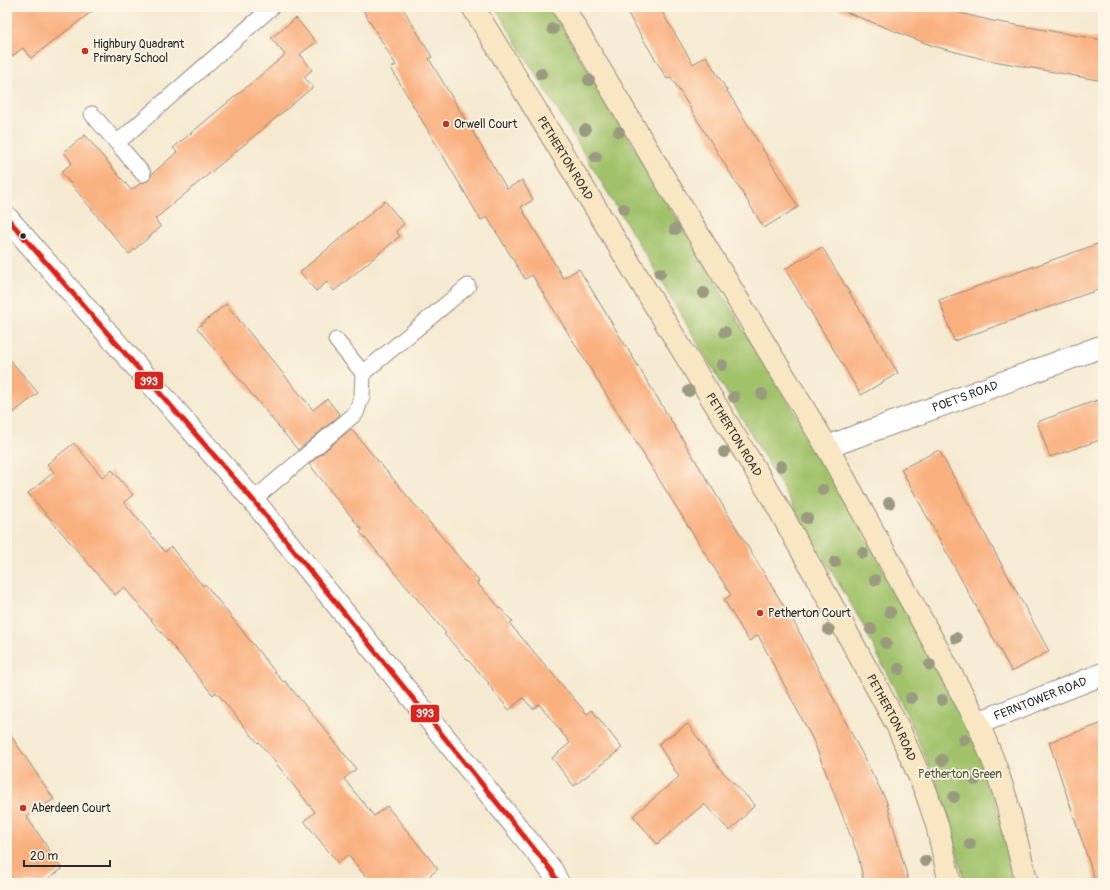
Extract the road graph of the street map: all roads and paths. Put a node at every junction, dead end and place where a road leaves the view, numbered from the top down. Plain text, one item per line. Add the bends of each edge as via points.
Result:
1 (272, 7) edge
2 (473, 7) edge
3 (563, 7) edge
4 (92, 114) dead end
5 (117, 143) junction
6 (142, 174) dead end
7 (7, 218) edge
8 (468, 286) dead end
9 (336, 340) dead end
10 (1103, 346) edge
11 (363, 373) junction
12 (827, 447) junction
13 (254, 500) junction
14 (1103, 674) edge
15 (978, 723) junction
16 (558, 883) edge
17 (950, 883) edge
18 (1027, 883) edge

1 - 5 lane
2 - 17 street, PETHERTON ROAD via 775,502 846,631 898,727 926,792 937,825
3 - 12 street
4 - 5 lane
5 - 6 lane
7 - 13 street
8 - 11 lane
9 - 11 lane
10 - 12 street, POET'S ROAD
11 - 13 lane via 360,406 353,417
12 - 15 street
13 - 16 street via 552,871
14 - 15 street, FERNTOWER ROAD
15 - 18 street via 1006,799

